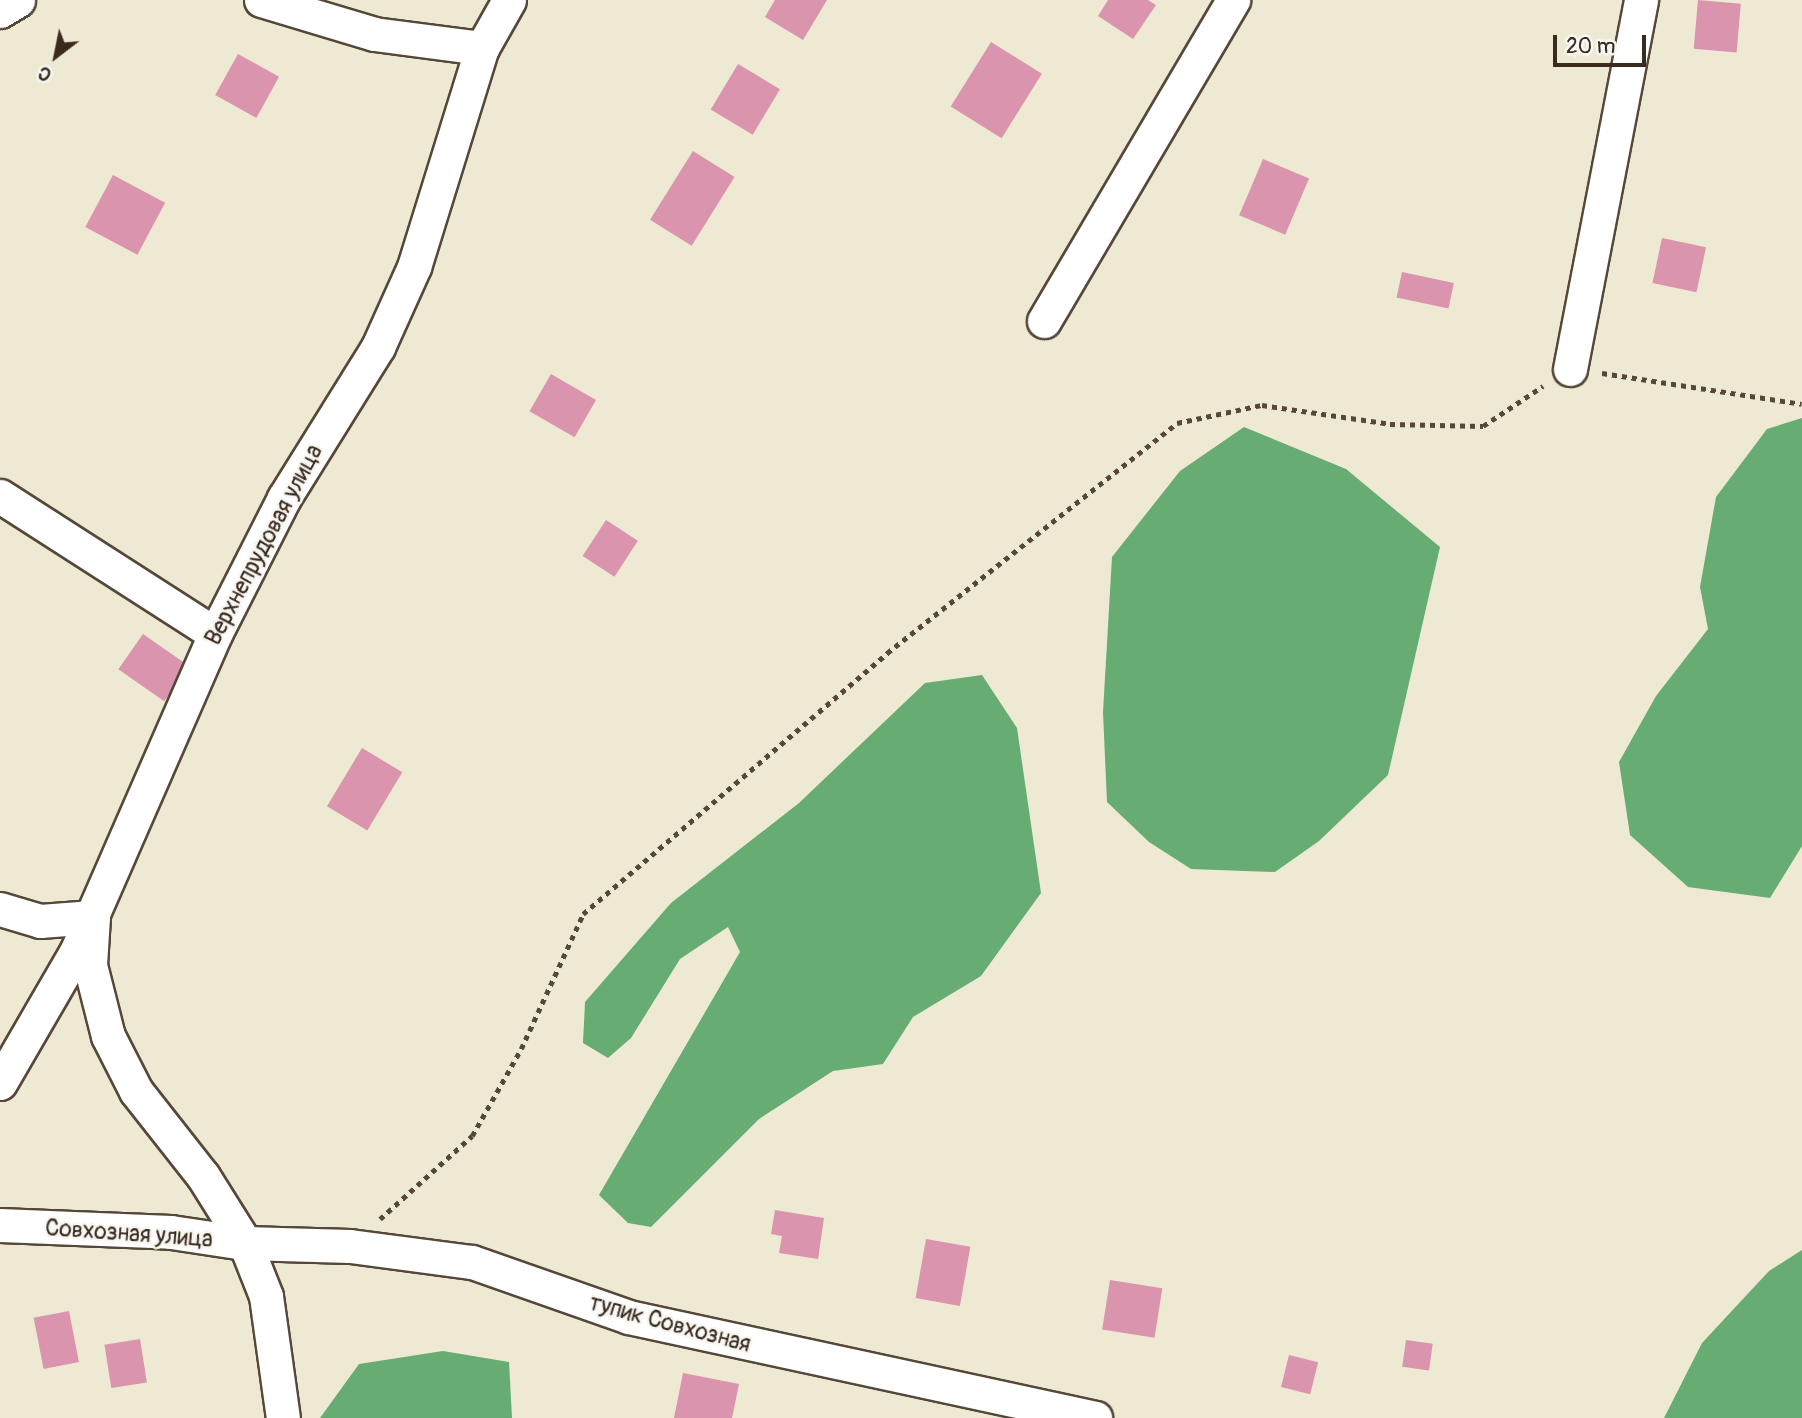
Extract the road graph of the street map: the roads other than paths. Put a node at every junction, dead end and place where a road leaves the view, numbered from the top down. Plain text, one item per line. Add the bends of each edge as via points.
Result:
1 (18, 0) edge
2 (261, 0) edge
3 (509, 0) edge
4 (1233, 0) edge
5 (1641, 0) edge
6 (0, 11) edge
7 (482, 48) junction
8 (1044, 321) dead end
9 (1570, 369) road end
10 (0, 496) edge
11 (215, 634) junction
12 (0, 909) edge
13 (93, 917) junction
14 (0, 1083) edge
15 (0, 1225) edge
16 (245, 1243) junction
17 (283, 1418) edge
18 (1095, 1418) edge

1 - 6 street
2 - 7 street via 374,34
3 - 7 street, Верхнепрудовая улица
4 - 8 street
5 - 9 street
7 - 11 street, Верхнепрудовая улица via 414,267 378,346 284,498
10 - 11 street
11 - 13 street, Верхнепрудовая улица
12 - 13 street via 40,920
13 - 14 street, Верхнепрудовая улица via 48,1008
13 - 16 street via 90,965 108,1036 136,1091 203,1176
15 - 16 street, Совхозная улица via 171,1232
16 - 17 street, Совхозная улица via 266,1296
16 - 18 street, тупик Совхозная via 350,1246 472,1262 629,1317

